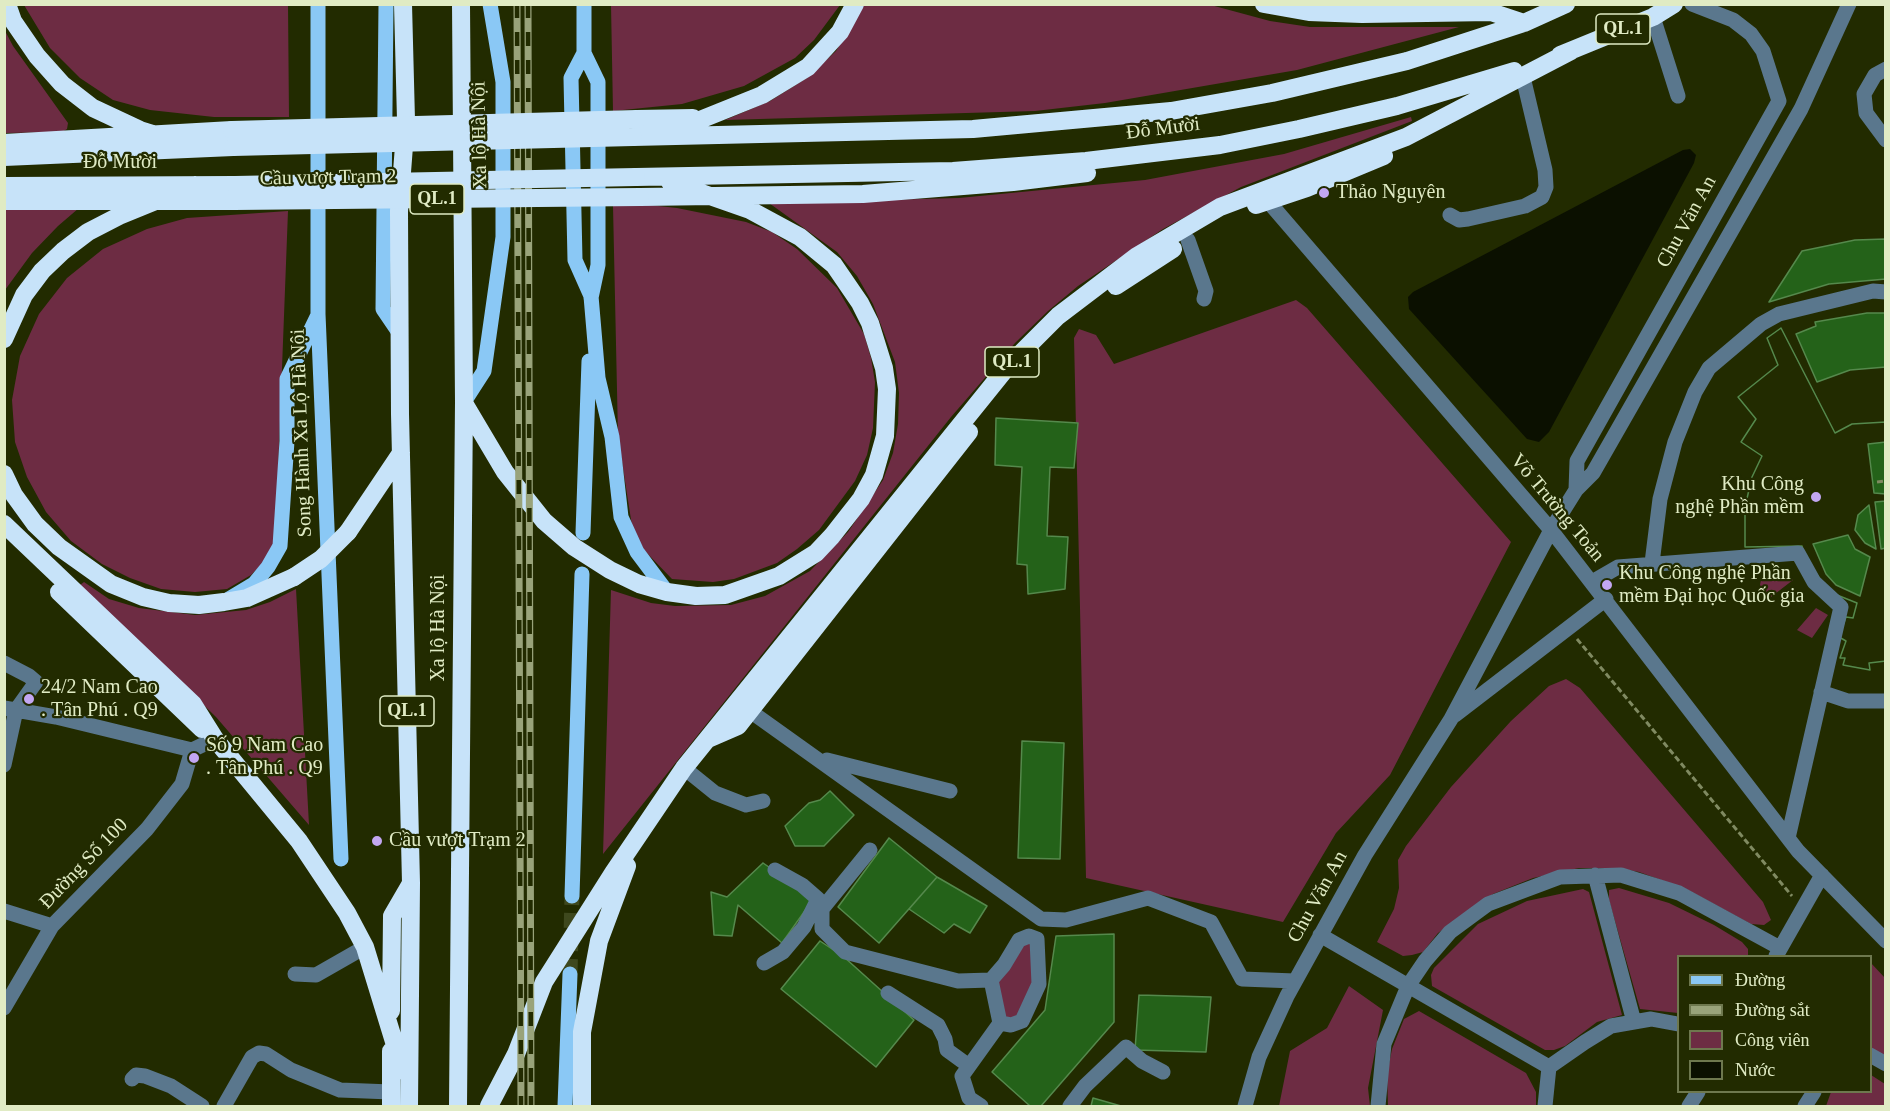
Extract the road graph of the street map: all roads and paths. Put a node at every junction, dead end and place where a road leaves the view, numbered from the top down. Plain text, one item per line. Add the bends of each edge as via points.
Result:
1 (7, 4) edge
2 (386, 4) edge
3 (404, 4) edge
4 (461, 4) edge
5 (490, 4) edge
6 (584, 4) edge
7 (855, 4) edge
8 (1264, 4) edge
9 (1566, 4) edge
10 (1674, 4) edge
11 (1692, 4) edge
12 (1850, 4) edge
13 (315, 8) edge
14 (1653, 17) junction
15 (1524, 23) junction
16 (1572, 51) junction
17 (584, 53) junction
18 (1886, 69) edge
19 (1523, 77) junction
20 (1499, 89) junction
21 (1678, 96) dead end
22 (1779, 101) junction
23 (1800, 109) junction
24 (707, 118) junction
25 (635, 128) junction
26 (155, 135) junction
27 (657, 136) junction
28 (232, 138) junction
29 (1886, 140) edge
30 (4, 143) edge
31 (195, 147) junction
32 (4, 157) edge
33 (636, 177) joint
34 (657, 178) junction
35 (195, 185) junction
36 (4, 186) edge
37 (234, 193) junction
38 (709, 195) junction
39 (1263, 195) junction
40 (640, 197) joint
41 (4, 201) edge
42 (153, 202) junction
43 (1450, 215) dead end
44 (1188, 240) junction
45 (1886, 292) edge
46 (591, 296) junction
47 (1204, 299) dead end
48 (318, 314) junction
49 (400, 334) junction
50 (4, 339) edge
51 (464, 402) junction
52 (401, 453) junction
53 (4, 474) edge
54 (1886, 481) edge
55 (1877, 482) dead end
56 (1576, 489) junction
57 (4, 524) edge
58 (1551, 530) junction
59 (584, 533) dead end
60 (4, 539) edge
61 (1652, 563) junction
62 (582, 574) dead end
63 (1592, 582) junction
64 (667, 592) junction
65 (1606, 599) junction
66 (224, 602) junction
67 (1568, 628) junction
68 (4, 663) edge
69 (1821, 693) junction
70 (1886, 701) edge
71 (10, 709) edge
72 (750, 711) junction
73 (1451, 719) junction
74 (215, 739) junction
75 (706, 739) junction
76 (192, 750) junction
77 (815, 756) junction
78 (4, 765) edge
79 (684, 768) junction
80 (950, 791) dead end
81 (763, 801) dead end
82 (639, 833) junction
83 (1788, 838) junction
84 (870, 850) dead end
85 (341, 859) dead end
86 (775, 870) dead end
87 (1595, 875) junction
88 (1822, 875) junction
89 (411, 883) junction
90 (572, 896) tunnel mouth
91 (820, 904) junction
92 (1023, 907) junction
93 (1802, 909) junction
94 (4, 911) edge
95 (52, 926) junction
96 (1320, 935) junction
97 (1029, 936) junction
98 (1886, 941) edge
99 (364, 947) junction
100 (1778, 952) edge
101 (764, 963) dead end
102 (294, 974) dead end
103 (570, 974) tunnel mouth
104 (991, 980) junction
105 (1295, 981) junction
106 (1408, 986) junction
107 (10, 989) edge
108 (888, 993) dead end
109 (4, 1008) edge
110 (1634, 1022) junction
111 (1000, 1023) junction
112 (1677, 1024) edge
113 (391, 1031) junction
114 (1872, 1055) edge
115 (1886, 1064) edge
116 (969, 1066) junction
117 (1549, 1067) junction
118 (1163, 1072) dead end
119 (132, 1079) dead end
120 (1697, 1093) edge
121 (1813, 1093) edge
122 (400, 1099) edge
123 (202, 1107) edge
124 (224, 1107) edge
125 (458, 1107) edge
126 (489, 1107) edge
127 (565, 1107) edge
128 (582, 1107) edge
129 (981, 1107) edge
130 (1070, 1107) edge
131 (1245, 1107) edge
132 (1378, 1107) edge
133 (1545, 1107) edge
134 (1689, 1107) edge
135 (1805, 1107) edge

1 - 26 highway via 13,21 37,56 62,84 93,108
2 - 49 main road, QL.1 via 383,309
3 - 49 highway, Xa lộ Hà Nội / QL.1 via 406,120 399,211
4 - 51 highway, Xa lộ Hà Nội
5 - 51 main road, Xa lộ Hà Nội via 503,82 503,237 484,371
6 - 17 main road
7 - 24 highway via 840,32 808,67 762,95
8 - 15 highway via 1309,12 1491,12
9 - 15 highway, Đỗ Mười
10 - 14 highway, Đỗ Mười / QL.1
11 - 22 street via 1733,20 1751,34 1763,51
12 - 23 street, Chu Văn An
13 - 48 main road, Song Hành Xa Lộ Hà Nội
14 - 16 highway, Đỗ Mười / QL.1
14 - 21 street
15 - 27 highway, Đỗ Mười via 1407,61 1272,93 1171,111 973,129
16 - 19 highway, QL.1
16 - 34 highway, Đỗ Mười / QL.1 via 1397,106 1220,145 953,171
17 - 46 main road via 598,82 598,265
17 - 46 main road via 571,78 575,260
18 - 29 street via 1875,75 1864,94 1866,113
19 - 20 highway, QL.1
19 - 43 street via 1545,170 1542,197 1525,206 1468,219
20 - 38 highway, Đỗ Mười / QL.1 via 1296,140 1192,160 907,191
20 - 39 highway, QL.1 via 1406,137
22 - 23 street
22 - 56 street, Chu Văn An via 1577,461
23 - 56 street, Chu Văn An via 1593,473
24 - 25 highway
24 - 27 highway
25 - 27 highway, Đỗ Mười
25 - 28 highway, Cầu vượt Trạm 2, bridge
26 - 28 highway, Đỗ Mười
26 - 30 highway, Đỗ Mười
26 - 31 highway
28 - 31 highway, Đỗ Mười
31 - 32 highway, Đỗ Mười
33 - 34 highway, Đỗ Mười / QL.1
33 - 37 highway, Cầu vượt Trạm 2 / QL.1, bridge
34 - 38 highway, QL.1
35 - 36 highway, Đỗ Mười / QL.1
35 - 37 highway, Đỗ Mười / QL.1
35 - 42 highway, QL.1
37 - 40 highway, Cầu vượt Trạm 2 / QL.1, bridge
37 - 42 highway, Đỗ Mười / QL.1
38 - 40 highway, Đỗ Mười / QL.1
38 - 64 highway, QL.1 via 777,223 810,244 834,266 870,323 884,368 888,411 874,475 847,519 816,554 779,576 725,594
39 - 44 highway, QL.1
39 - 58 street, Võ Trường Toản
39 - 75 highway, QL.1 via 1220,207 1137,256 1049,324 1008,366
41 - 42 highway, Đỗ Mười / QL.1
42 - 50 highway, QL.1 via 88,232 63,251 24,295
44 - 47 street via 1206,291
44 - 72 highway, QL.1 via 1064,324 1020,371
45 - 61 street via 1873,291 1779,314 1761,324 1709,368 1695,392 1676,442 1660,499
46 - 59 main road
46 - 64 main road via 598,378 612,437 621,517 637,552
48 - 66 main road via 287,379 280,546 254,584
48 - 85 main road, Song Hành Xa Lộ Hà Nội
49 - 52 highway, Xa lộ Hà Nội / QL.1
51 - 64 highway, QL.1 via 505,472 544,520 574,547 610,570
51 - 125 highway, Xa lộ Hà Nội
52 - 66 highway, bridge via 348,532 321,559 294,577 247,598
52 - 89 highway, Xa lộ Hà Nội / QL.1
53 - 66 highway via 35,525 84,567 111,584 169,603
54 - 55 path
56 - 58 street, Chu Văn An
57 - 74 highway via 193,704
58 - 63 street, Võ Trường Toản
58 - 73 street, Chu Văn An
60 - 74 highway
61 - 63 street via 1618,567
61 - 69 street via 1798,553 1814,582 1841,607
62 - 90 main road
63 - 65 street, Võ Trường Toản
65 - 67 street, Chu Văn An
65 - 83 street, Võ Trường Toản
67 - 73 street, Chu Văn An
67 - 93 path
68 - 71 street via 36,682
69 - 70 street via 1848,700
69 - 83 street
71 - 76 street
71 - 78 street
72 - 75 highway, QL.1 via 738,726
72 - 77 street
73 - 96 street, Chu Văn An via 1365,855
74 - 76 street
74 - 99 highway via 299,841 347,913
75 - 79 highway, QL.1
76 - 95 street, Đường Số 100 via 182,784 147,829
77 - 80 street
77 - 92 street
79 - 81 street via 715,793 746,805
79 - 82 highway, QL.1
82 - 126 highway, QL.1 via 544,982 516,1054
82 - 128 highway via 599,941 582,1032
83 - 88 street, Võ Trường Toản
84 - 91 street
86 - 91 street via 802,885
87 - 100 street via 1621,874 1679,893
87 - 106 street via 1560,877 1488,904 1450,932
87 - 110 street
88 - 93 street
88 - 98 street, Võ Trường Toản
89 - 113 highway via 392,916
89 - 122 highway, Xa lộ Hà Nội / QL.1
91 - 101 street via 783,952
91 - 104 street via 822,929 845,952 958,981
92 - 97 street
92 - 105 street via 1052,921 1148,898 1211,922 1242,978
93 - 100 street
94 - 95 street
95 - 107 street, Đường Số 100
96 - 105 street, Chu Văn An
96 - 106 street
97 - 104 street via 1019,940
97 - 111 street via 1037,939 1039,984 1022,1021
99 - 102 street via 316,975
99 - 113 highway
103 - 127 main road
104 - 111 street
105 - 131 street, Chu Văn An via 1259,1057
106 - 117 street
106 - 132 street via 1384,1044
107 - 109 street, Đường Số 100
108 - 116 street via 938,1025 947,1050
110 - 112 street via 1651,1019
110 - 117 street via 1611,1026
111 - 116 street
113 - 122 highway
114 - 115 street
116 - 129 street via 962,1076 969,1098
117 - 133 street
118 - 130 street via 1142,1061 1129,1043 1085,1086
119 - 123 street via 145,1076 171,1086
120 - 134 street
121 - 135 street
122 - 124 street via 340,1090 259,1053 252,1058

